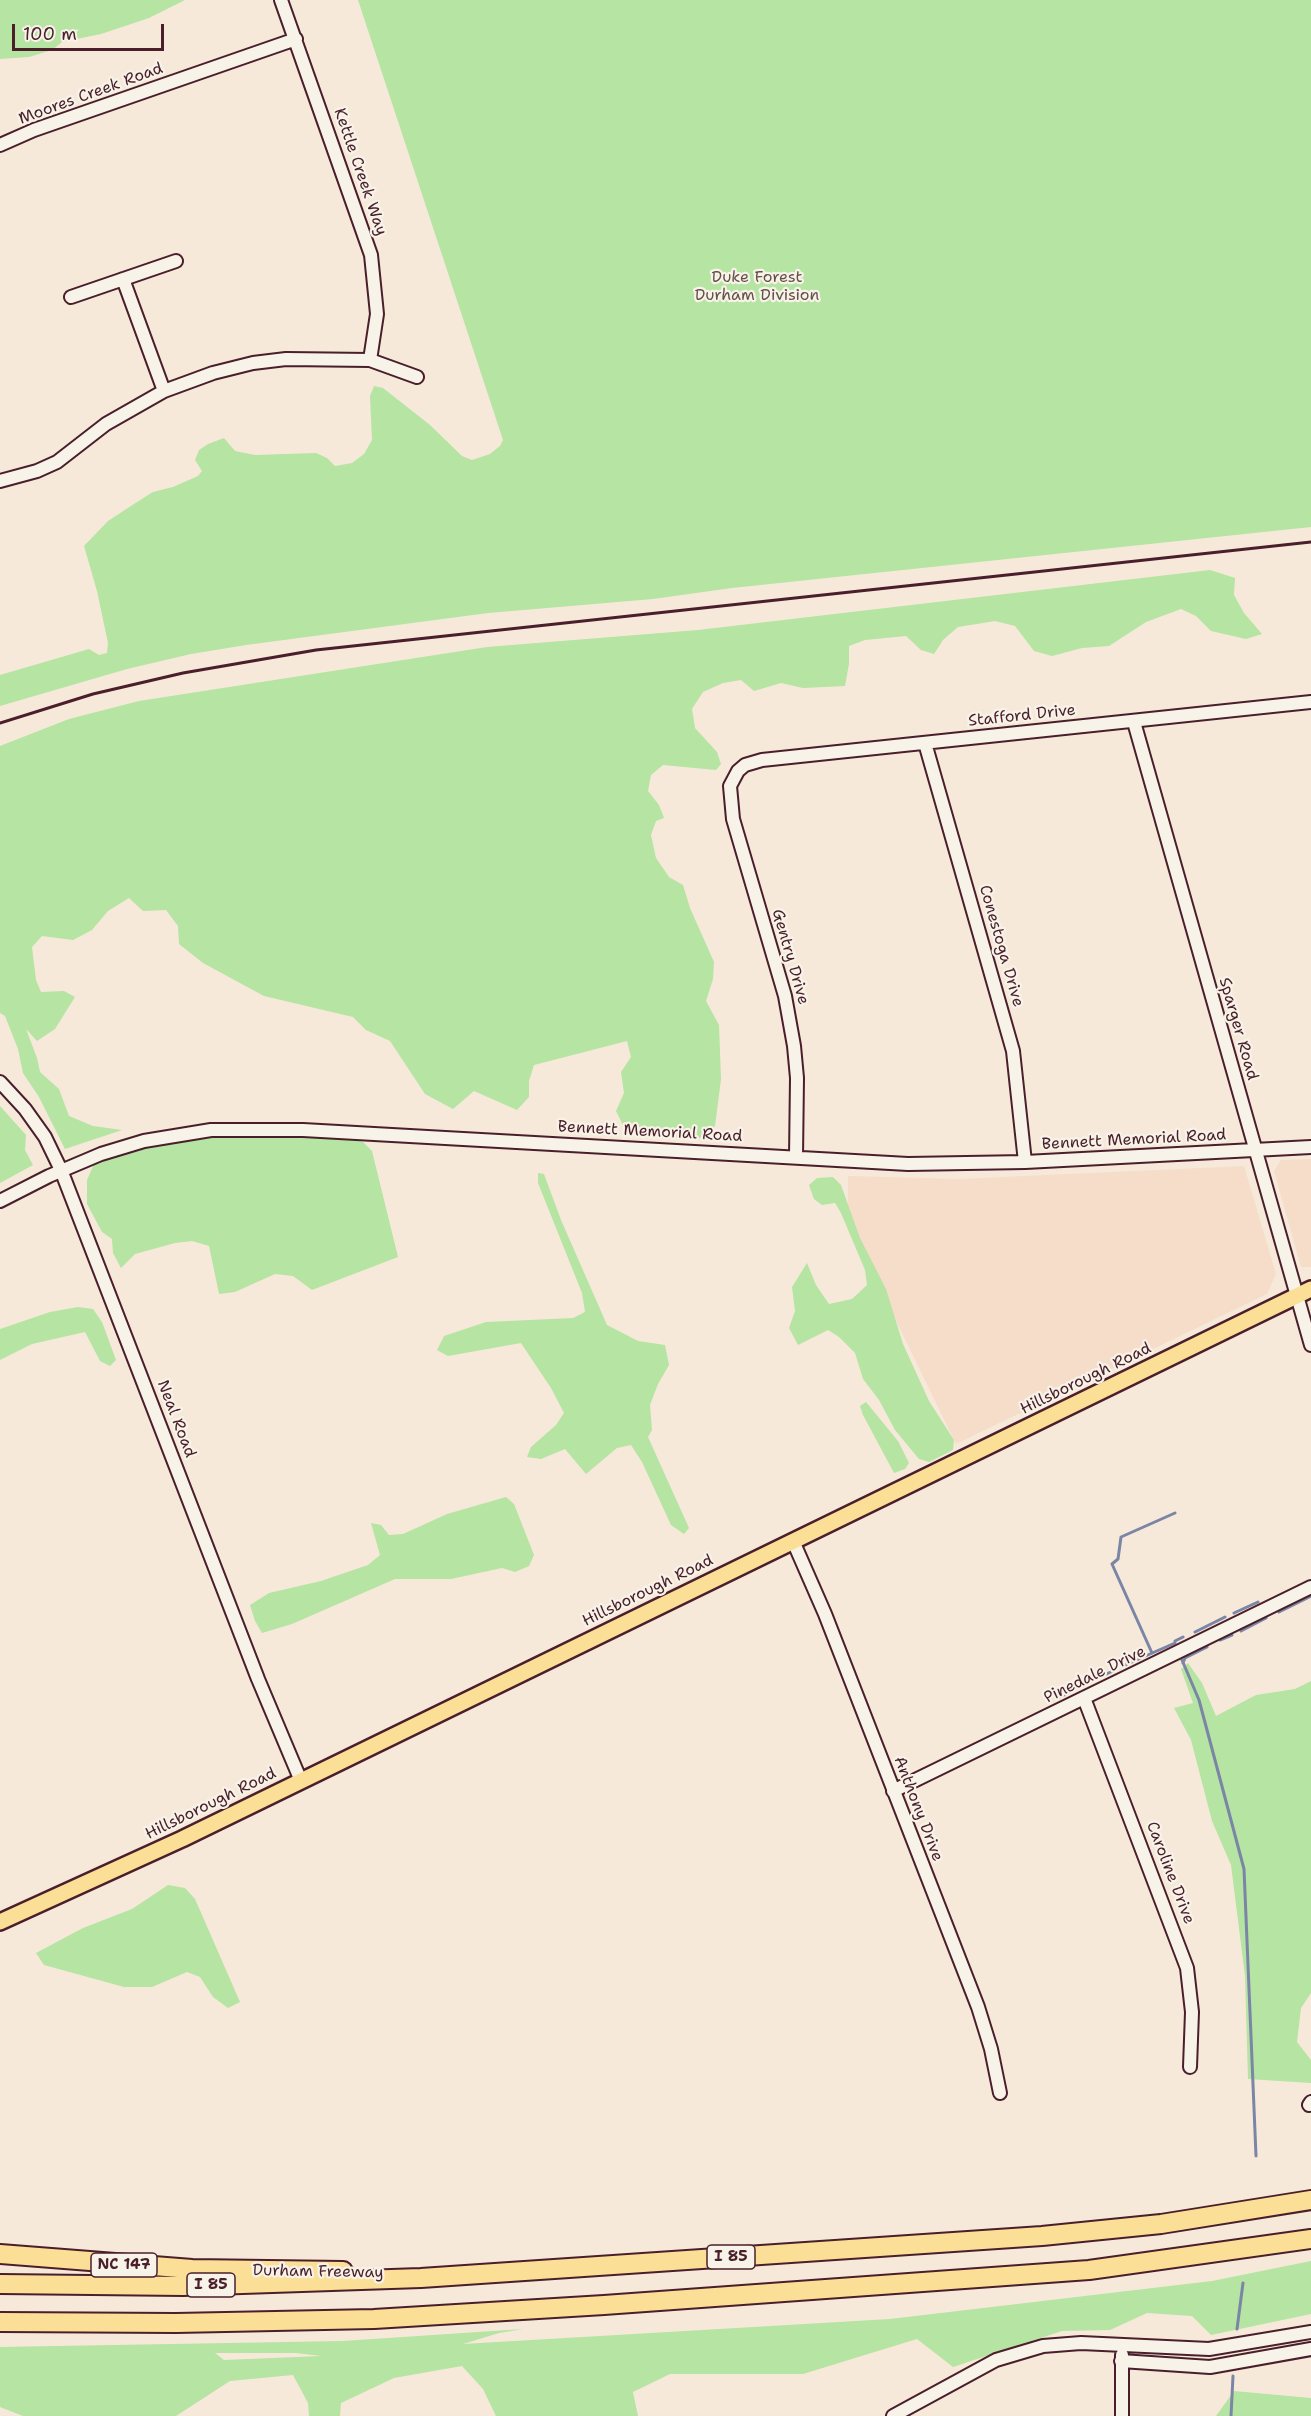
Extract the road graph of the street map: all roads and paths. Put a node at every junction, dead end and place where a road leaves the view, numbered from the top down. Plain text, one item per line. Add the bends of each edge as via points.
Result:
1 (281, 0) edge
2 (296, 39) junction
3 (0, 145) edge
4 (176, 261) dead end
5 (123, 279) junction
6 (70, 297) dead end
7 (370, 360) junction
8 (417, 377) dead end
9 (164, 391) junction
10 (0, 481) edge
11 (1311, 702) edge
12 (1134, 722) junction
13 (925, 743) junction
14 (738, 771) joint
15 (0, 1082) edge
16 (1311, 1147) edge
17 (1255, 1150) junction
18 (796, 1157) junction
19 (1025, 1162) junction
20 (62, 1170) junction
21 (0, 1201) edge
22 (1304, 1293) edge
23 (1311, 1345) edge
24 (793, 1541) junction
25 (1311, 1587) edge
26 (1084, 1698) junction
27 (301, 1781) junction
28 (893, 1791) junction
29 (0, 1922) edge
30 (1190, 2067) dead end
31 (1000, 2093) dead end
32 (1311, 2200) edge
33 (1311, 2239) edge
34 (0, 2254) edge
35 (421, 2278) junction
36 (0, 2284) edge
37 (0, 2322) edge
38 (1311, 2332) edge
39 (1122, 2344) junction
40 (1311, 2349) edge
41 (1121, 2361) junction
42 (893, 2416) edge
43 (1122, 2416) edge

1 - 2 street, Kettle Creek Way
2 - 3 street, Moores Creek Road
2 - 7 street, Kettle Creek Way via 371,255 377,314
4 - 5 street
5 - 6 street
5 - 9 street
7 - 8 street
7 - 9 street via 286,359 253,363
9 - 10 street via 106,424 57,462
11 - 12 street, Stafford Drive
12 - 13 street, Stafford Drive
12 - 17 street, Sparger Road
13 - 14 street, Stafford Drive via 762,760
13 - 19 street, Conestoga Drive via 1013,1051
14 - 18 street, Gentry Drive via 730,786 733,819 785,996 794,1046
15 - 20 street, Neal Road via 45,1137
16 - 17 street, Bennett Memorial Road
17 - 19 street, Bennett Memorial Road
17 - 22 street, Sparger Road
18 - 19 street, Bennett Memorial Road via 908,1164
18 - 20 street, Bennett Memorial Road via 242,1129 144,1141
20 - 21 street, Bennett Memorial Road
20 - 27 street, Neal Road
22 - 23 street, Sparger Road
22 - 24 main road, Hillsborough Road
24 - 27 main road, Hillsborough Road
24 - 28 street, Anthony Drive
25 - 26 street, Pinedale Drive
26 - 28 street, Pinedale Drive
26 - 30 street, Caroline Drive via 1187,1968 1191,1999
27 - 29 main road, Hillsborough Road
28 - 31 street, Anthony Drive via 978,2007
32 - 35 highway, I 85 via 1161,2224 1042,2236
33 - 37 highway via 1089,2270 581,2306 374,2319 176,2324
34 - 35 highway, Durham Freeway / NC 147 via 133,2266 378,2272
35 - 36 highway, I 85 via 195,2286
38 - 39 street via 1209,2349
39 - 41 street
39 - 42 street via 1043,2346 996,2360
40 - 41 street via 1210,2367
41 - 43 street

